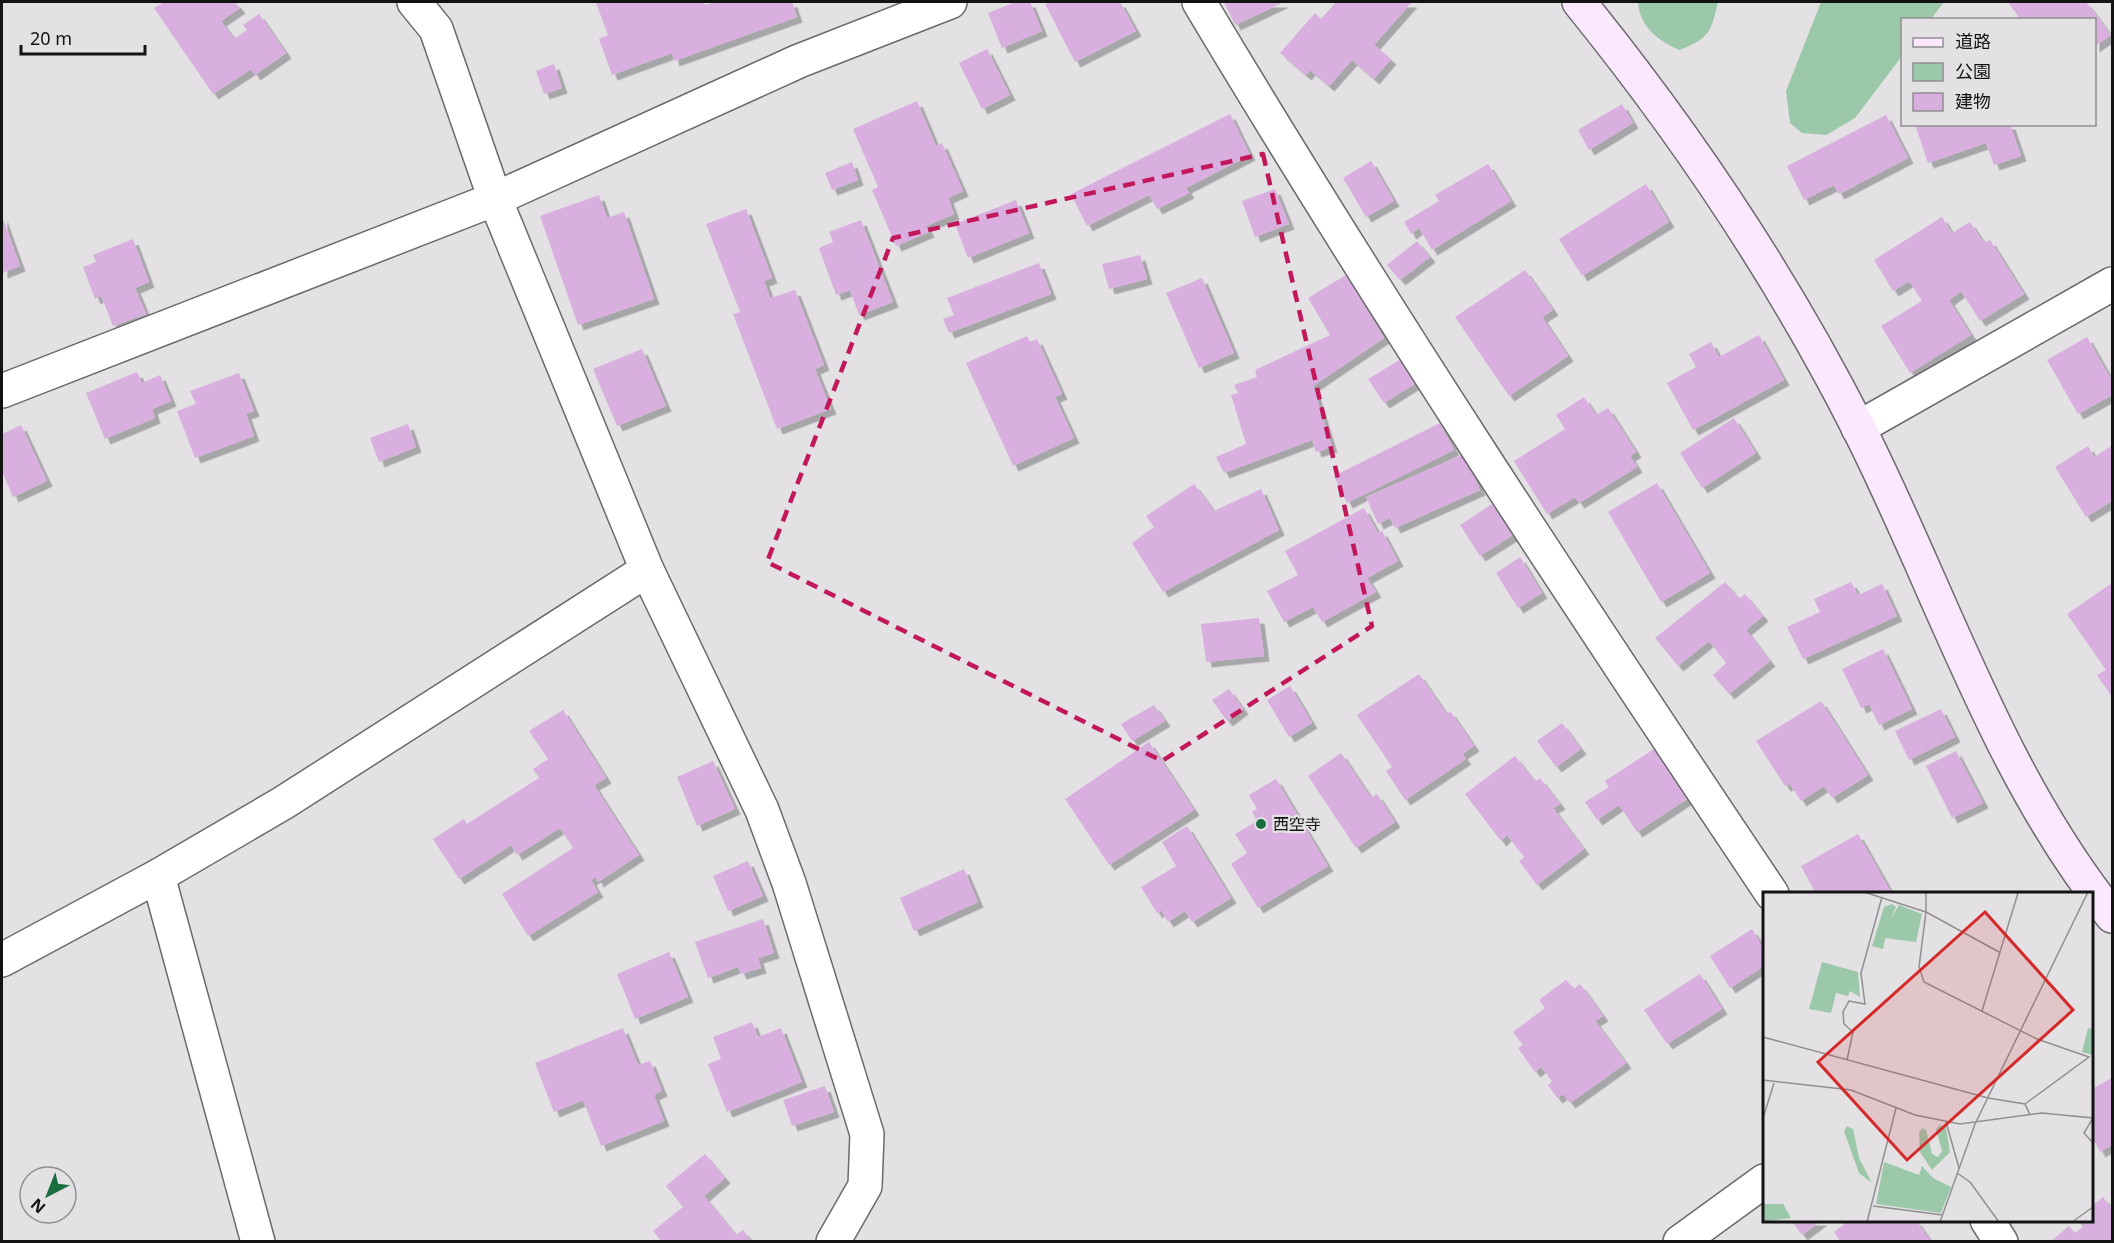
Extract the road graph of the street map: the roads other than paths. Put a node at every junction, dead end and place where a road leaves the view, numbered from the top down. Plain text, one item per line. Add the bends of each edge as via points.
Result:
1 (414, 2) edge
2 (950, 2) edge
3 (1199, 2) edge
4 (1592, 8) edge
5 (495, 199) junction
6 (2112, 284) edge
7 (2, 391) edge
8 (1858, 428) junction
9 (647, 570) junction
10 (158, 876) junction
11 (1771, 892) edge
12 (2112, 916) edge
13 (2, 960) edge
14 (1763, 1182) edge
15 (1989, 1222) edge
16 (258, 1242) edge
17 (833, 1242) edge
18 (1680, 1242) edge
19 (2001, 1242) edge

1 - 5 street via 436,29
2 - 5 street via 799,61
3 - 11 street via 1280,139 1634,688
4 - 8 street via 1766,263
5 - 7 street
5 - 9 street
6 - 8 street
8 - 12 street via 2033,798
9 - 10 street via 283,803
9 - 17 street via 762,810 789,883 867,1134 865,1186
10 - 13 street
10 - 16 street
14 - 18 street
15 - 19 street

